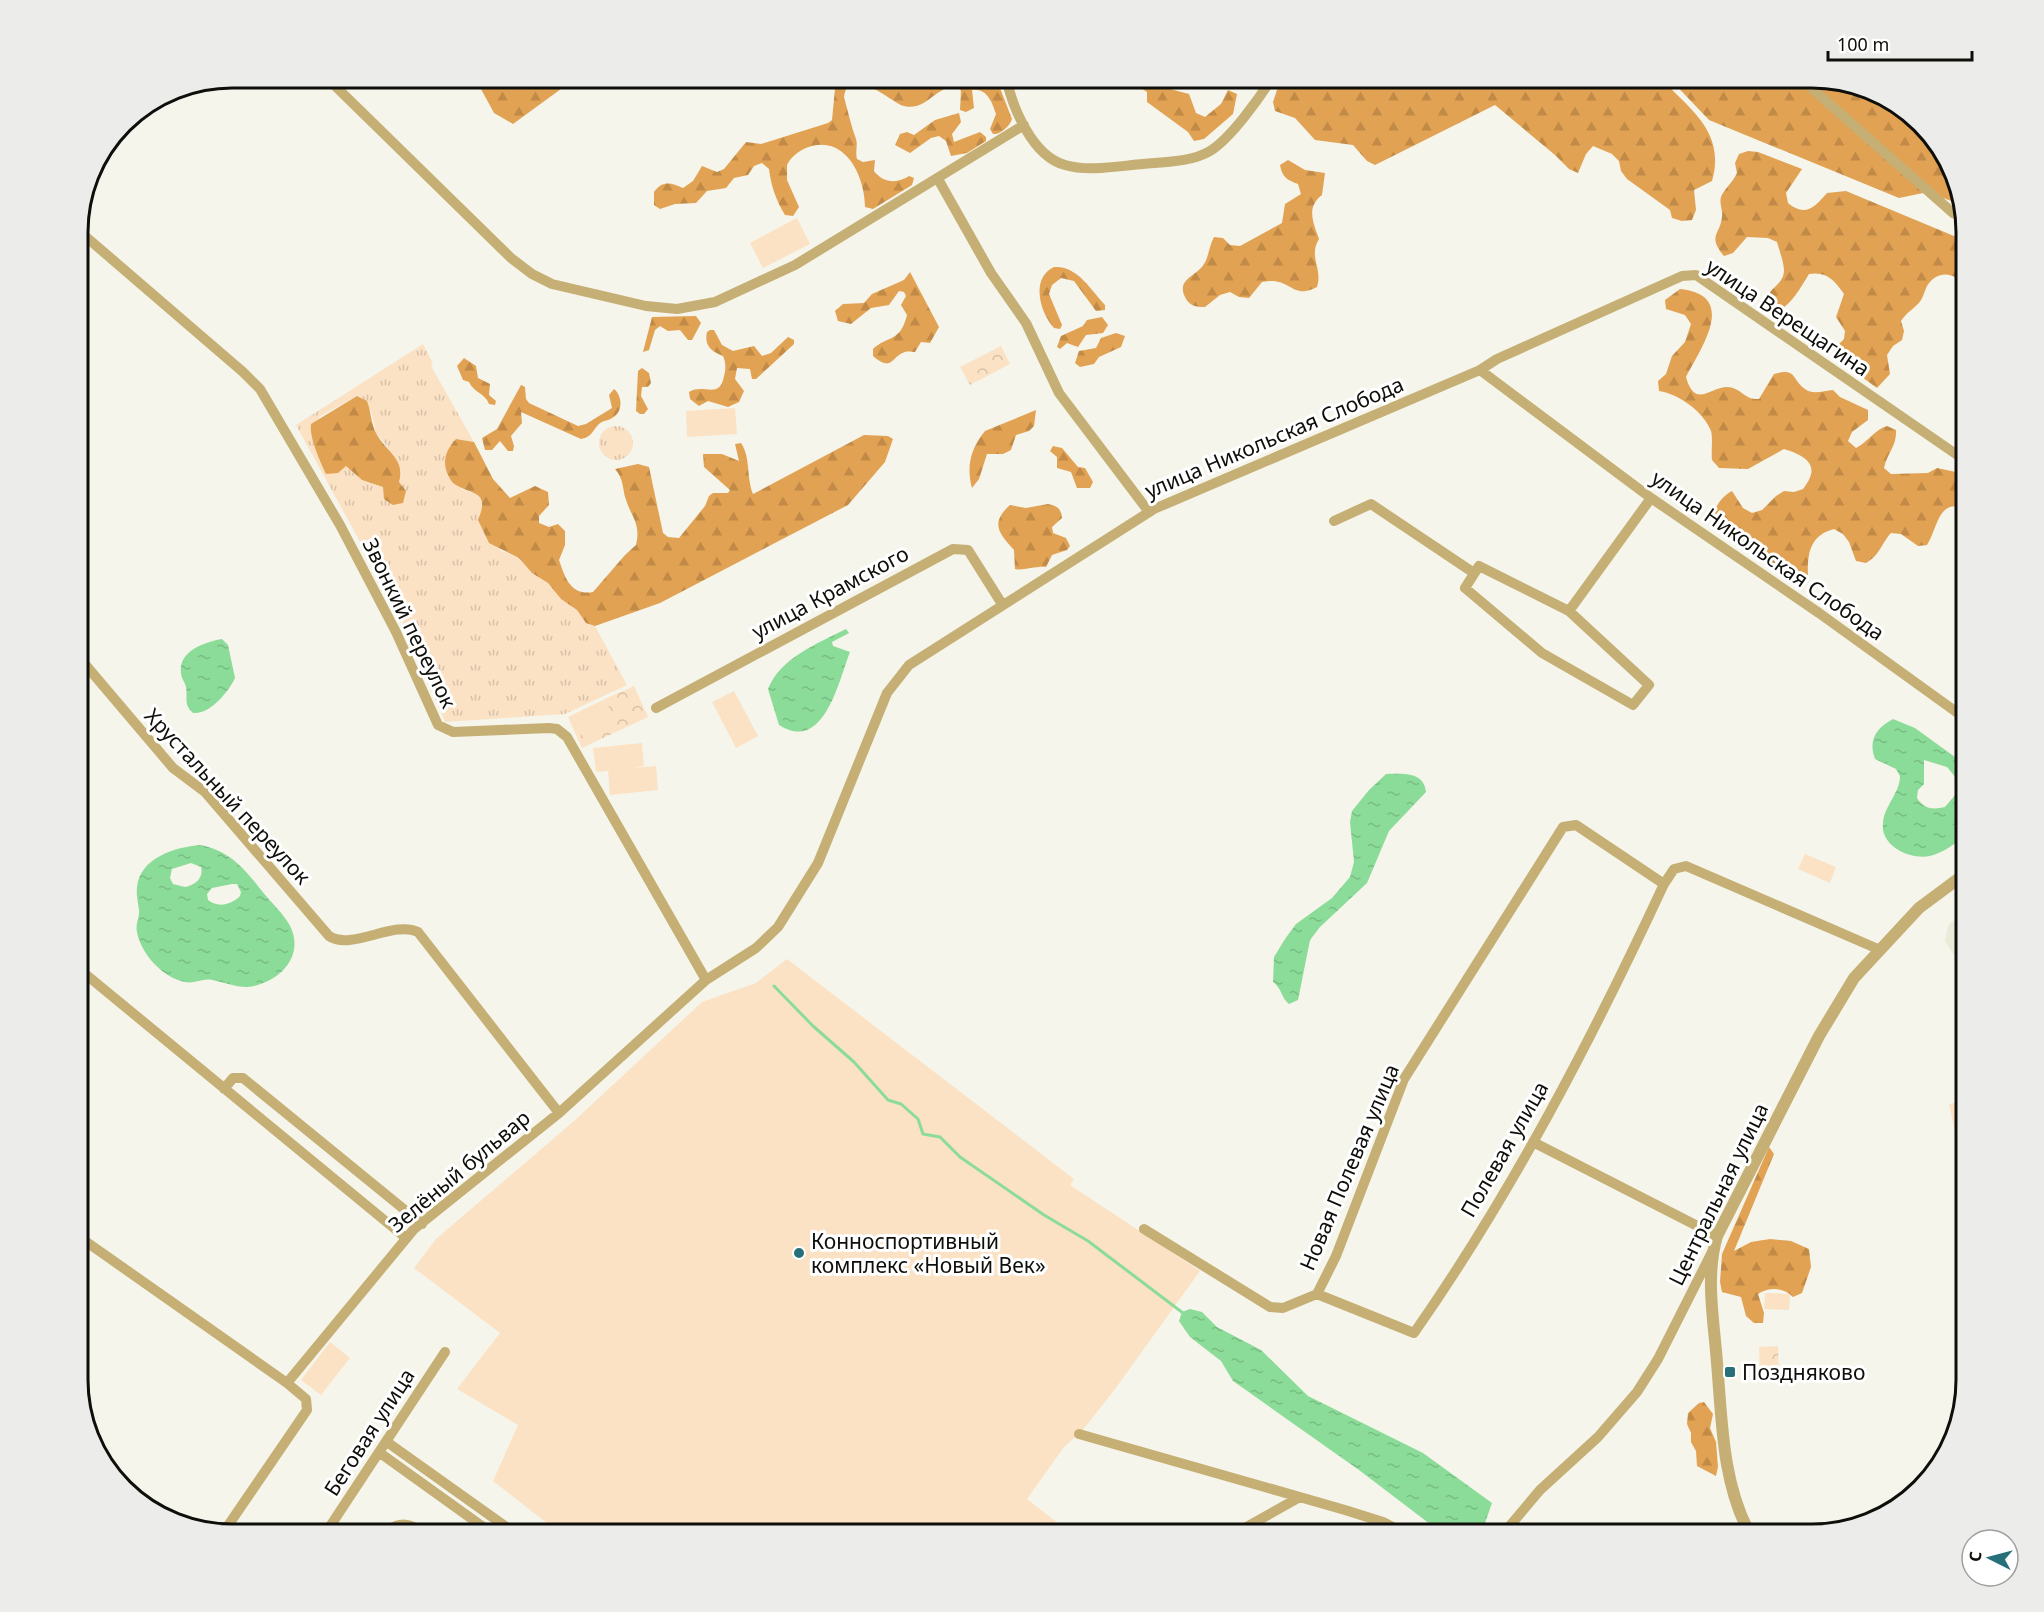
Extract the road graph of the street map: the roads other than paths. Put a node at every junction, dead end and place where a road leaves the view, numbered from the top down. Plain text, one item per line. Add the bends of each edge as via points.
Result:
1 (1264, 88) edge
2 (1811, 88) edge
3 (338, 89) edge
4 (1009, 89) edge
5 (1024, 125) junction
6 (938, 179) junction
7 (1954, 213) edge
8 (89, 239) edge
9 (1480, 370) junction
10 (1956, 454) edge
11 (1651, 498) junction
12 (1149, 512) junction
13 (1334, 521) dead end
14 (1474, 573) junction
15 (1002, 604) junction
16 (1569, 611) junction
17 (89, 669) edge
18 (656, 708) dead end
19 (1956, 712) edge
20 (1956, 880) edge
21 (1664, 884) junction
22 (1878, 949) junction
23 (89, 977) edge
24 (706, 980) junction
25 (224, 1089) junction
26 (559, 1113) junction
27 (1533, 1142) junction
28 (422, 1224) junction
29 (1144, 1229) dead end
30 (1717, 1236) junction
31 (406, 1238) junction
32 (89, 1244) edge
33 (1712, 1252) junction
34 (1317, 1294) junction
35 (445, 1352) dead end
36 (286, 1383) junction
37 (1079, 1434) dead end
38 (387, 1442) junction
39 (380, 1453) junction
40 (1300, 1497) junction
41 (229, 1524) edge
42 (332, 1524) edge
43 (479, 1524) edge
44 (502, 1524) edge
45 (1252, 1524) edge
46 (1387, 1524) edge
47 (1511, 1524) edge
48 (1746, 1524) edge

1 - 5 street via 1221,143 1196,157 1131,165 1069,166 1046,155
2 - 7 street
3 - 6 street via 522,267 563,288 646,306 690,308 737,293 795,265
4 - 5 street
5 - 6 street
6 - 12 street via 991,273 1026,322 1059,393
8 - 24 street, Звонкий переулок via 260,389 340,525 396,632 438,725 453,732 549,728 567,737
9 - 10 street, улица Верещагина via 1682,276 1696,275
9 - 11 street, улица Никольская Слобода
9 - 12 street, улица Никольская Слобода
11 - 16 street
11 - 19 street, улица Никольская Слобода
12 - 15 street, улица Никольская Слобода
13 - 14 street via 1371,504
14 - 16 street via 1479,566
14 - 16 street via 1465,588 1542,653 1633,705 1649,685
15 - 18 street, улица Крамского via 968,550 954,549
15 - 24 street, улица Никольская Слобода via 899,675 887,693 804,890 763,943
17 - 26 street, Хрустальный переулок via 172,768 205,792 329,936 342,940 406,929 418,932
20 - 22 street, Центральная улица via 1919,908
21 - 22 street via 1674,869 1686,866
21 - 27 street, Полевая улица
21 - 34 street, Новая Полевая улица via 1576,825 1563,827 1404,1079 1336,1256
22 - 30 street, Центральная улица via 1825,1024
23 - 25 street
24 - 26 street, Зелёный бульвар
25 - 28 street via 233,1078 243,1078
25 - 31 street
26 - 28 street, Зелёный бульвар
27 - 30 street
27 - 34 street, Полевая улица via 1452,1279 1414,1333
28 - 31 street, Зелёный бульвар
29 - 34 street, Новая Полевая улица via 1270,1307 1283,1308
30 - 33 street, Центральная улица
31 - 36 street, Зелёный бульвар
32 - 36 street
33 - 47 street, Центральная улица via 1637,1392
33 - 48 street via 1711,1292 1728,1464
35 - 38 street, Беговая улица
36 - 41 street via 306,1399 307,1410
37 - 40 street
38 - 39 street, Беговая улица
38 - 44 street
39 - 42 street, Беговая улица
39 - 43 street
40 - 45 street
40 - 46 street

